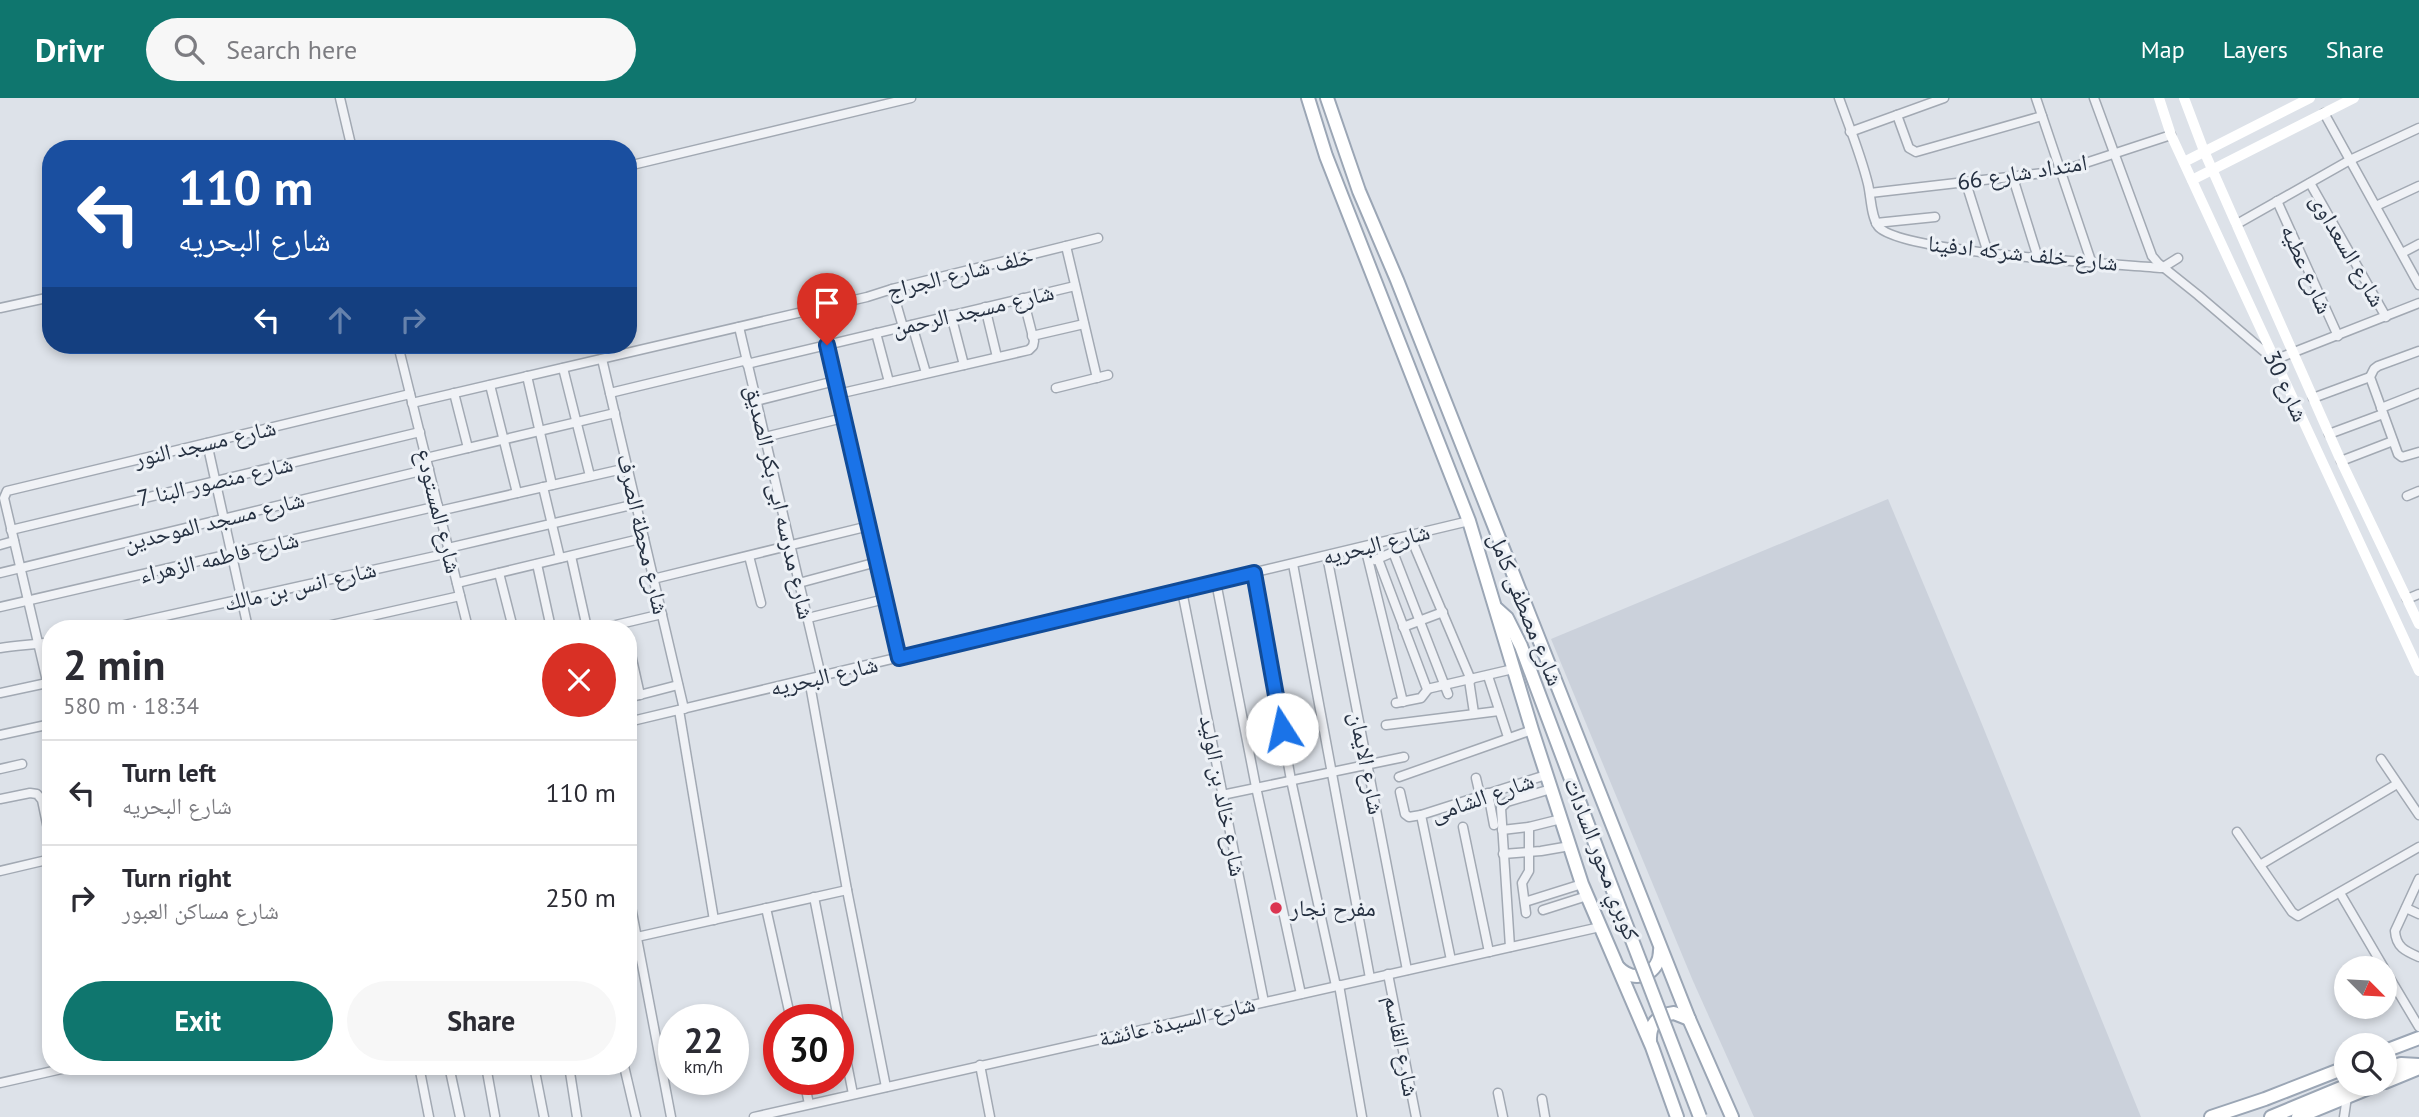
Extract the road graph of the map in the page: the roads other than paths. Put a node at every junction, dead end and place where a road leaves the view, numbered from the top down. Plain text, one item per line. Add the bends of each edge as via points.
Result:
1 (340, 98) edge
2 (911, 98) edge
3 (1308, 98) edge
4 (1327, 98) edge
5 (1839, 98) edge
6 (1944, 98) edge
7 (2036, 98) edge
8 (2094, 98) edge
9 (2159, 98) edge
10 (2183, 98) edge
11 (2311, 98) edge
12 (2354, 98) edge
13 (2324, 113) junction
14 (1897, 115) junction
15 (2042, 116) junction
16 (2419, 128) edge
17 (1850, 132) junction
18 (2171, 135) junction
19 (350, 140) edge
20 (2204, 151) junction
21 (2113, 156) junction
22 (2350, 160) junction
23 (2184, 162) junction
24 (637, 164) edge
25 (2212, 170) junction
26 (2061, 171) junction
27 (2013, 178) junction
28 (2192, 180) junction
29 (1966, 183) junction
30 (2310, 183) junction
31 (2419, 186) edge
32 (1870, 193) junction
33 (2277, 201) junction
34 (2376, 206) junction
35 (1935, 217) dead end
36 (1876, 223) junction
37 (2237, 224) junction
38 (1098, 239) dead end
39 (2419, 244) edge
40 (1066, 246) junction
41 (1987, 253) junction
42 (2402, 253) junction
43 (2038, 258) junction
44 (2178, 258) dead end
45 (2091, 261) junction
46 (2162, 268) junction
47 (2419, 285) edge
48 (1075, 286) junction
49 (892, 289) junction
50 (1024, 298) junction
51 (42, 299) edge
52 (2419, 303) edge
53 (985, 307) junction
54 (0, 308) edge
55 (951, 315) junction
56 (2386, 317) junction
57 (1084, 324) junction
58 (907, 326) junction
59 (739, 327) junction
60 (876, 333) junction
61 (1032, 336) junction
62 (2337, 336) junction
63 (827, 345) junction
64 (637, 351) edge
65 (2419, 351) edge
66 (2293, 353) junction
67 (400, 354) edge
68 (623, 354) edge
69 (997, 357) junction
70 (602, 359) junction
71 (2274, 360) junction
72 (747, 362) junction
73 (964, 365) junction
74 (563, 368) junction
75 (926, 373) junction
76 (1108, 375) dead end
77 (527, 376) junction
78 (1097, 378) junction
79 (2370, 379) junction
80 (835, 381) junction
81 (890, 382) junction
82 (489, 385) junction
83 (1056, 387) dead end
84 (454, 393) junction
85 (610, 393) junction
86 (838, 394) junction
87 (2418, 396) edge
88 (411, 398) junction
89 (2313, 398) junction
90 (756, 401) junction
91 (2382, 411) junction
92 (615, 414) junction
93 (844, 418) junction
94 (577, 423) junction
95 (540, 431) junction
96 (419, 432) junction
97 (2329, 434) junction
98 (765, 437) junction
99 (504, 440) junction
100 (2393, 441) junction
101 (206, 443) junction
102 (468, 448) junction
103 (2419, 452) edge
104 (426, 458) junction
105 (2341, 461) junction
106 (628, 468) junction
107 (429, 469) junction
108 (590, 476) junction
109 (215, 481) junction
110 (548, 486) junction
111 (2419, 491) edge
112 (517, 493) junction
113 (2407, 496) dead end
114 (636, 504) junction
115 (438, 508) junction
116 (4, 515) edge
117 (223, 519) junction
118 (1469, 521) junction
119 (552, 524) junction
120 (869, 526) junction
121 (11, 530) junction
122 (644, 538) junction
123 (1412, 540) junction
124 (14, 541) junction
125 (0, 545) edge
126 (790, 545) junction
127 (1365, 547) junction
128 (449, 550) junction
129 (1393, 552) junction
130 (231, 554) junction
131 (571, 556) junction
132 (749, 556) junction
133 (1327, 556) junction
134 (560, 558) junction
135 (1378, 559) junction
136 (877, 562) junction
137 (1369, 563) junction
138 (537, 564) junction
139 (1293, 564) junction
140 (20, 568) junction
141 (499, 572) junction
142 (0, 573) edge
143 (1254, 573) junction
144 (653, 579) junction
145 (1216, 582) junction
146 (457, 583) junction
147 (799, 583) junction
148 (1182, 591) junction
149 (2419, 594) edge
150 (460, 596) junction
151 (241, 599) junction
152 (886, 599) junction
153 (2407, 599) junction
154 (28, 601) junction
155 (761, 603) dead end
156 (1495, 606) junction
157 (0, 607) edge
158 (1443, 612) junction
159 (662, 614) junction
160 (808, 618) junction
161 (147, 620) edge
162 (245, 620) edge
163 (354, 620) edge
164 (466, 620) edge
165 (511, 620) edge
166 (549, 620) edge
167 (585, 620) edge
168 (1419, 621) junction
169 (637, 622) edge
170 (2419, 624) edge
171 (1403, 627) junction
172 (42, 643) edge
173 (38, 644) junction
174 (0, 648) edge
175 (899, 658) junction
176 (42, 660) edge
177 (1513, 669) junction
178 (2419, 671) edge
179 (821, 676) junction
180 (1488, 676) junction
181 (809, 679) junction
182 (1470, 680) junction
183 (637, 681) edge
184 (678, 685) junction
185 (1428, 689) junction
186 (42, 690) edge
187 (1446, 690) junction
188 (0, 693) edge
189 (640, 695) junction
190 (637, 696) edge
191 (681, 709) junction
192 (1499, 711) junction
193 (1475, 713) junction
194 (637, 720) edge
195 (1385, 725) dead end
196 (42, 726) edge
197 (1532, 730) junction
198 (0, 735) edge
199 (1508, 737) junction
200 (1404, 757) dead end
201 (2381, 759) dead end
202 (22, 764) dead end
203 (1367, 764) junction
204 (0, 769) edge
205 (1331, 772) junction
206 (1546, 775) junction
207 (1399, 777) dead end
208 (1476, 778) dead end
209 (1292, 780) junction
210 (2397, 783) junction
211 (1256, 788) junction
212 (1551, 789) junction
213 (1400, 792) dead end
214 (1484, 794) junction
215 (1222, 795) junction
216 (0, 799) edge
217 (42, 800) edge
218 (2419, 815) edge
219 (1421, 818) junction
220 (1561, 819) junction
221 (1463, 827) dead end
222 (1498, 827) junction
223 (1529, 827) junction
224 (2237, 832) dead end
225 (1570, 846) junction
226 (2419, 847) edge
227 (1529, 852) junction
228 (1503, 854) junction
229 (42, 861) edge
230 (2259, 864) junction
231 (0, 871) edge
232 (2419, 879) edge
233 (847, 890) junction
234 (1585, 890) junction
235 (1523, 891) junction
236 (1506, 892) junction
237 (2340, 893) junction
238 (814, 897) junction
239 (1524, 902) junction
240 (766, 908) junction
241 (2406, 908) junction
242 (1542, 910) dead end
243 (1526, 913) dead end
244 (2419, 914) edge
245 (714, 920) junction
246 (1600, 927) junction
247 (637, 937) edge
248 (1660, 946) junction
249 (1510, 947) junction
250 (1489, 952) junction
251 (2377, 956) edge
252 (637, 957) edge
253 (2419, 957) edge
254 (1451, 960) junction
255 (1617, 967) junction
256 (1407, 970) junction
257 (1388, 974) junction
258 (1370, 978) junction
259 (1337, 986) junction
260 (2398, 991) edge
261 (1301, 994) junction
262 (1264, 1002) junction
263 (787, 1004) edge
264 (835, 1004) edge
265 (1689, 1019) junction
266 (2419, 1027) edge
267 (2419, 1038) edge
268 (2397, 1046) edge
269 (1652, 1047) junction
270 (980, 1065) junction
271 (2397, 1065) edge
272 (2419, 1067) edge
273 (2334, 1072) edge
274 (42, 1073) edge
275 (421, 1075) edge
276 (451, 1075) edge
277 (488, 1075) edge
278 (536, 1075) edge
279 (570, 1075) edge
280 (626, 1075) edge
281 (2397, 1076) edge
282 (0, 1083) edge
283 (886, 1087) junction
284 (2334, 1091) edge
285 (1498, 1093) dead end
286 (854, 1094) edge
287 (807, 1095) edge
288 (849, 1095) edge
289 (2347, 1097) joint
290 (1542, 1099) dead end
291 (809, 1104) junction
292 (785, 1114) edge
293 (495, 1116) edge
294 (429, 1117) edge
295 (460, 1117) edge
296 (544, 1117) edge
297 (577, 1117) edge
298 (636, 1117) edge
299 (671, 1117) edge
300 (754, 1117) edge
301 (990, 1117) edge
302 (1362, 1117) edge
303 (1416, 1117) edge
304 (1503, 1117) edge
305 (1545, 1117) edge
306 (1677, 1117) edge
307 (1700, 1117) edge
308 (1732, 1117) edge
309 (2211, 1117) edge
310 (2271, 1117) edge
311 (2298, 1117) edge
312 (2344, 1117) edge

1 - 19 street
2 - 24 street
3 - 118 main road, شارع مصطفى كامل via 1326,156
4 - 248 main road, شارع مصطفى كامل via 1359,191
5 - 17 street
6 - 14 street
7 - 15 street
8 - 21 street
9 - 18 street, شارع 30
10 - 20 street, شارع 30
11 - 20 street
12 - 13 street
13 - 22 street
13 - 25 street
14 - 15 street via 1909,148 1916,152
14 - 17 street
15 - 26 street
16 - 22 street
17 - 32 street
18 - 21 street, امتداد شارع 66
18 - 23 street, شارع 30
20 - 23 street
20 - 25 street, شارع 30
21 - 26 street, امتداد شارع 66
21 - 46 street via 2152,256
22 - 30 street
22 - 34 street
23 - 28 street, شارع 30
25 - 28 street
25 - 37 street, شارع 30
26 - 27 street, امتداد شارع 66
26 - 45 street
27 - 29 street, امتداد شارع 66
27 - 43 street
28 - 71 street, شارع 30
29 - 32 street, امتداد شارع 66
29 - 41 street
30 - 33 street
30 - 56 street, شارع السعداوى
31 - 34 street
32 - 36 street
33 - 37 street
33 - 62 street, شارع عطيه
34 - 42 street
35 - 36 street
36 - 41 street, شارع خلف شركه ادفينا via 1906,239
37 - 66 street, شارع 30
38 - 40 street, خلف شارع الجراج
39 - 42 street
40 - 48 street
40 - 49 street, خلف شارع الجراج
41 - 43 street, شارع خلف شركه ادفينا
42 - 47 street
43 - 45 street, شارع خلف شركه ادفينا
44 - 46 street
45 - 46 street, شارع خلف شركه ادفينا
46 - 71 street
48 - 50 street, شارع مسجد الرحمن
48 - 57 street
49 - 58 street
49 - 59 street, خلف شارع الجراج
50 - 53 street, شارع مسجد الرحمن
50 - 61 street
51 - 54 street
52 - 56 street
53 - 55 street, شارع مسجد الرحمن
53 - 69 street
55 - 58 street, شارع مسجد الرحمن
55 - 73 street
56 - 62 street
57 - 61 street
57 - 78 street
58 - 60 street, شارع مسجد الرحمن
58 - 75 street
59 - 64 street, خلف شارع الجراج
59 - 72 street, شارع مدرسه ابى بكر الصديق
60 - 63 street, شارع مسجد الرحمن
60 - 81 street
61 - 69 street via 1031,348
62 - 66 street
63 - 72 street, شارع مسجد الرحمن
63 - 80 street
65 - 79 street via 2378,366
66 - 71 street
66 - 89 street, شارع 30
67 - 88 street, شارع المستودع
68 - 70 street, خلف شارع الجراج
69 - 73 street
70 - 74 street, خلف شارع الجراج
70 - 85 street, شارع محطة الصرف
71 - 178 street, شارع 30
72 - 85 street, شارع مسجد الرحمن
72 - 90 street, شارع مدرسه ابى بكر الصديق
73 - 75 street
74 - 77 street, خلف شارع الجراج
74 - 94 street
75 - 81 street
76 - 78 street
77 - 82 street, خلف شارع الجراج
77 - 95 street
78 - 83 street
79 - 89 street
79 - 91 street
80 - 86 street
80 - 90 street
81 - 86 street
82 - 84 street, خلف شارع الجراج
82 - 99 street
84 - 88 street, خلف شارع الجراج
84 - 102 street
85 - 92 street, شارع محطة الصرف
86 - 93 street
87 - 91 street
88 - 96 street, شارع المستودع
88 - 101 street, شارع مسجد النور
89 - 97 street, شارع 30
90 - 98 street, شارع مدرسه ابى بكر الصديق
91 - 97 street
91 - 100 street
92 - 94 street
92 - 106 street, شارع محطة الصرف
93 - 98 street
93 - 120 street
94 - 95 street
94 - 108 street
95 - 99 street
95 - 110 street
96 - 104 street, شارع المستودع
96 - 109 street, شارع منصور البنا 7
97 - 105 street, شارع 30
98 - 126 street, شارع مدرسه ابى بكر الصديق
99 - 102 street
99 - 112 street
100 - 103 street via 2400,456
100 - 105 street
101 - 109 street
101 - 116 street, شارع مسجد النور via 9,490
102 - 104 street
104 - 107 street, شارع المستودع
105 - 153 street, شارع 30
106 - 108 street, شارع فاطمه الزهراء
106 - 114 street, شارع محطة الصرف
107 - 115 street, شارع المستودع
107 - 117 street, شارع مسجد الموحدين
108 - 110 street, شارع فاطمه الزهراء
109 - 117 street
109 - 121 street, شارع منصور البنا 7
110 - 112 street, شارع فاطمه الزهراء
110 - 119 street
111 - 113 street
112 - 115 street, شارع فاطمه الزهراء
114 - 119 street, شارع انس بن مالك
114 - 122 street, شارع محطة الصرف
115 - 128 street, شارع المستودع
115 - 130 street, شارع فاطمه الزهراء
116 - 121 street
117 - 130 street
117 - 140 street, شارع مسجد الموحدين
118 - 123 street, شارع البحريه
118 - 156 main road, شارع مصطفى كامل
119 - 128 street, شارع انس بن مالك
119 - 134 street
120 - 126 street
120 - 136 street
121 - 124 street
122 - 131 street
122 - 144 street, شارع محطة الصرف
123 - 127 street, شارع البحريه
123 - 129 street
123 - 158 street
124 - 125 street
124 - 140 street
126 - 132 street
126 - 147 street, شارع مدرسه ابى بكر الصديق
127 - 133 street, شارع البحريه
127 - 137 street
128 - 146 street, شارع المستودع
128 - 151 street, شارع انس بن مالك
129 - 135 street
129 - 168 street
130 - 151 street
130 - 154 street, شارع فاطمه الزهراء
131 - 134 street
131 - 167 street
132 - 144 street
132 - 155 street
133 - 139 street, شارع البحريه
133 - 203 street, شارع الايمان
134 - 138 street
135 - 137 street
135 - 171 street
136 - 147 street
136 - 152 street
137 - 185 street via 1399,702 1422,698
138 - 141 street
138 - 166 street
139 - 143 street, شارع البحريه
139 - 205 street
140 - 142 street, شارع مسجد الموحدين
140 - 154 street
141 - 146 street
141 - 165 street
143 - 145 street, شارع البحريه
143 - 209 street
144 - 159 street, شارع محطة الصرف
145 - 148 street, شارع البحريه
145 - 211 street
146 - 150 street, شارع المستودع
147 - 160 street, شارع مدرسه ابى بكر الصديق
148 - 175 street, شارع البحريه
148 - 215 street, شارع خالد بن الوليد
149 - 153 street
150 - 163 street
150 - 164 street, شارع المستودع
151 - 161 street, شارع انس بن مالك
151 - 162 street
152 - 160 street
152 - 175 street
153 - 170 street, شارع 30
154 - 157 street, شارع فاطمه الزهراء
154 - 173 street
156 - 177 main road, شارع مصطفى كامل
156 - 307 main road, كوبري محور السادات, bridge via 1507,618 1521,646
158 - 168 street
158 - 182 street
159 - 169 street
159 - 184 street, شارع محطة الصرف
160 - 179 street, شارع مدرسه ابى بكر الصديق
168 - 171 street
168 - 187 street
171 - 185 street
172 - 173 street
173 - 174 street
173 - 176 street
175 - 179 street, شارع البحريه
177 - 180 street
177 - 197 main road, شارع مصطفى كامل
179 - 181 street, شارع البحريه
180 - 182 street
180 - 192 street
181 - 191 street, شارع البحريه
181 - 233 street
182 - 187 street
182 - 193 street
183 - 189 street
184 - 189 street
184 - 191 street, شارع محطة الصرف
185 - 187 street
186 - 188 street
189 - 190 street
191 - 194 street, شارع البحريه
191 - 245 street, شارع محطة الصرف
192 - 193 street
192 - 199 street
193 - 195 street
196 - 198 street
197 - 199 street
197 - 206 main road, شارع مصطفى كامل
199 - 207 street
200 - 203 street
201 - 210 street
202 - 204 street
203 - 205 street
203 - 256 street, شارع الايمان
205 - 209 street
205 - 258 street
206 - 212 main road, شارع مصطفى كامل
206 - 214 street, شارع الشامى
208 - 214 street
209 - 211 street
209 - 259 street
210 - 218 street
210 - 230 street
211 - 215 street
211 - 261 street
212 - 220 main road, شارع مصطفى كامل
212 - 222 street via 1504,803
213 - 219 street via 1405,814
214 - 219 street, شارع الشامى
214 - 222 street
215 - 262 street, شارع خالد بن الوليد
216 - 217 street via 30,793
219 - 254 street
220 - 223 street
220 - 225 main road, شارع مصطفى كامل
221 - 250 street
222 - 223 street
222 - 228 street
223 - 227 street
224 - 230 street
225 - 227 street
225 - 234 main road, شارع مصطفى كامل
226 - 237 street
227 - 228 street
227 - 235 street
228 - 236 street
229 - 231 street
230 - 237 street via 2298,916
232 - 241 street
233 - 238 street
233 - 283 street
234 - 239 street
234 - 242 street
234 - 246 main road, شارع مصطفى كامل
235 - 236 street
235 - 239 street
236 - 249 street
237 - 251 street
238 - 240 street
238 - 264 street
239 - 243 street
240 - 245 street
240 - 263 street
241 - 244 street
241 - 253 street via 2396,939
245 - 247 street
246 - 249 street, شارع السيدة عائشة
246 - 255 main road, شارع مصطفى كامل
248 - 255 main road via 1659,961 1650,972 1629,976
248 - 265 main road, شارع مصطفى كامل
249 - 250 street, شارع السيدة عائشة
250 - 254 street, شارع السيدة عائشة
252 - 299 street
254 - 256 street, شارع السيدة عائشة
255 - 269 main road, شارع مصطفى كامل
256 - 257 street, شارع السيدة عائشة
257 - 258 street, شارع السيدة عائشة
257 - 303 street, شارع القاسم
258 - 259 street, شارع السيدة عائشة
259 - 261 street, شارع السيدة عائشة
259 - 302 street
260 - 266 street
261 - 262 street, شارع السيدة عائشة
262 - 270 street, شارع السيدة عائشة
265 - 269 main road via 1674,1013 1659,1018 1650,1031
265 - 308 main road, شارع مصطفى كامل
267 - 268 main road
269 - 306 main road, شارع مصطفى كامل
270 - 283 street, شارع السيدة عائشة
270 - 301 street
271 - 272 main road
272 - 281 main road
273 - 309 main road
274 - 282 street
275 - 294 street
276 - 295 street
277 - 293 street
278 - 296 street
279 - 297 street
280 - 298 street
283 - 286 street, شارع السيدة عائشة
284 - 310 main road
285 - 304 street
287 - 291 street
288 - 291 street, شارع السيدة عائشة
289 - 311 main road
289 - 312 street
290 - 305 street
291 - 292 street, شارع السيدة عائشة
292 - 300 street, شارع السيدة عائشة

